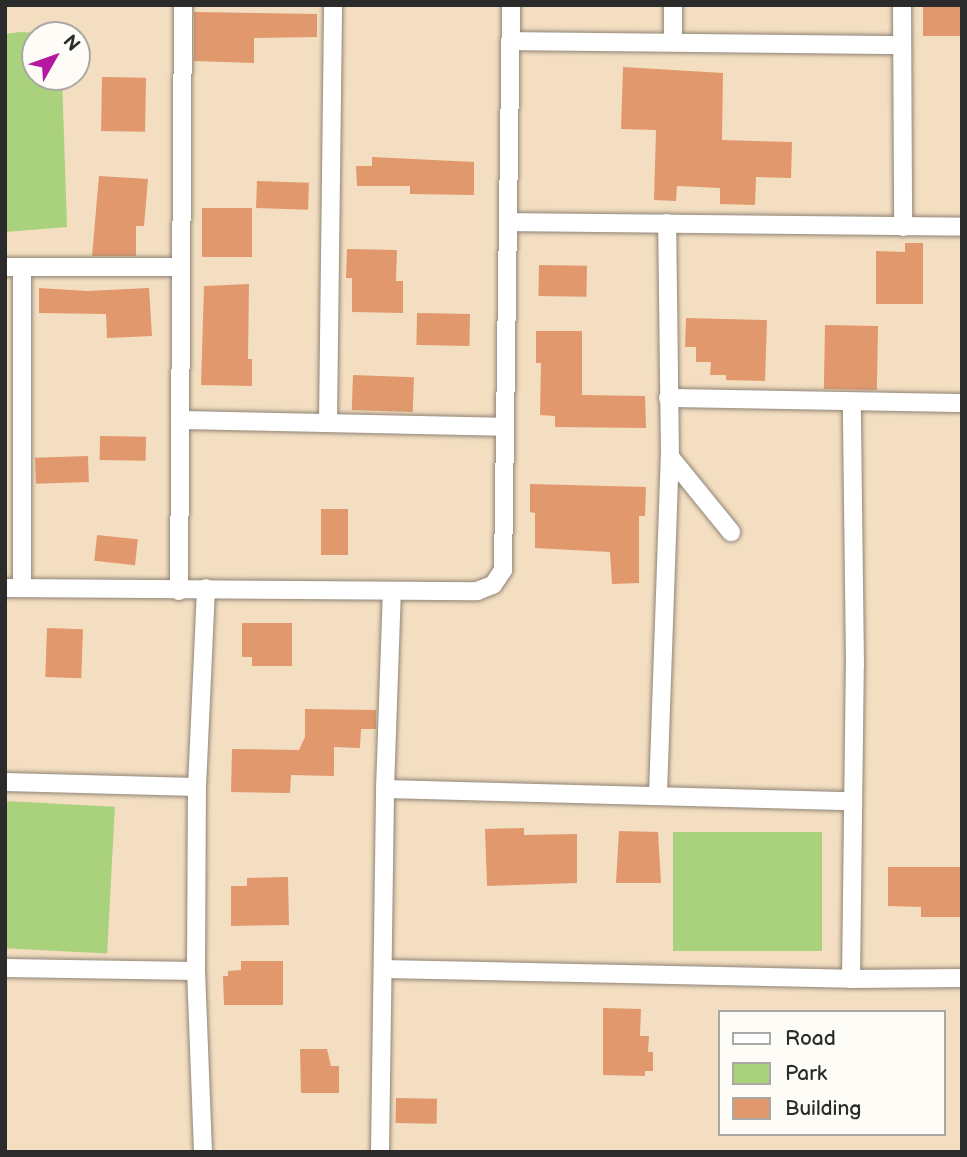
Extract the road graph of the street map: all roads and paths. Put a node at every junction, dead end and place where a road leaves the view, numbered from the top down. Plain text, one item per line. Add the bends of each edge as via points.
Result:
1 (183, 5) edge
2 (333, 5) edge
3 (511, 5) edge
4 (673, 5) edge
5 (902, 5) edge
6 (510, 41) junction
7 (673, 41) junction
8 (902, 45) junction
9 (508, 222) junction
10 (667, 223) junction
11 (903, 227) junction
12 (962, 227) edge
13 (13, 267) edge
14 (181, 267) junction
15 (668, 398) junction
16 (852, 402) junction
17 (962, 403) edge
18 (14, 420) edge
19 (180, 420) junction
20 (328, 422) junction
21 (504, 427) junction
22 (670, 457) junction
23 (731, 532) dead end
24 (14, 587) edge
25 (206, 588) junction
26 (179, 591) junction
27 (392, 591) junction
28 (5, 782) edge
29 (197, 788) junction
30 (385, 789) junction
31 (658, 794) junction
32 (851, 801) junction
33 (5, 968) edge
34 (383, 969) junction
35 (196, 971) junction
36 (962, 978) edge
37 (851, 979) junction
38 (203, 1152) edge
39 (380, 1152) edge

1 - 14 street
2 - 20 street
3 - 6 street
4 - 7 street
5 - 8 street
6 - 7 street
6 - 9 street
7 - 8 street
8 - 11 street
9 - 10 street
9 - 21 street
10 - 11 street
10 - 15 street
11 - 12 street
13 - 14 street
13 - 18 street
14 - 19 street
15 - 16 street
15 - 22 street
16 - 17 street
16 - 32 street via 855,665
18 - 24 street
19 - 20 street
19 - 26 street
20 - 21 street
21 - 27 street via 503,570 493,585 477,591
22 - 23 street
22 - 31 street
24 - 26 street
25 - 26 street
25 - 27 street
25 - 29 street
27 - 30 street
28 - 29 street
29 - 35 street
30 - 31 street
30 - 34 street
31 - 32 street
32 - 37 street
33 - 35 street
34 - 37 street
34 - 39 street
35 - 38 street
36 - 37 street

